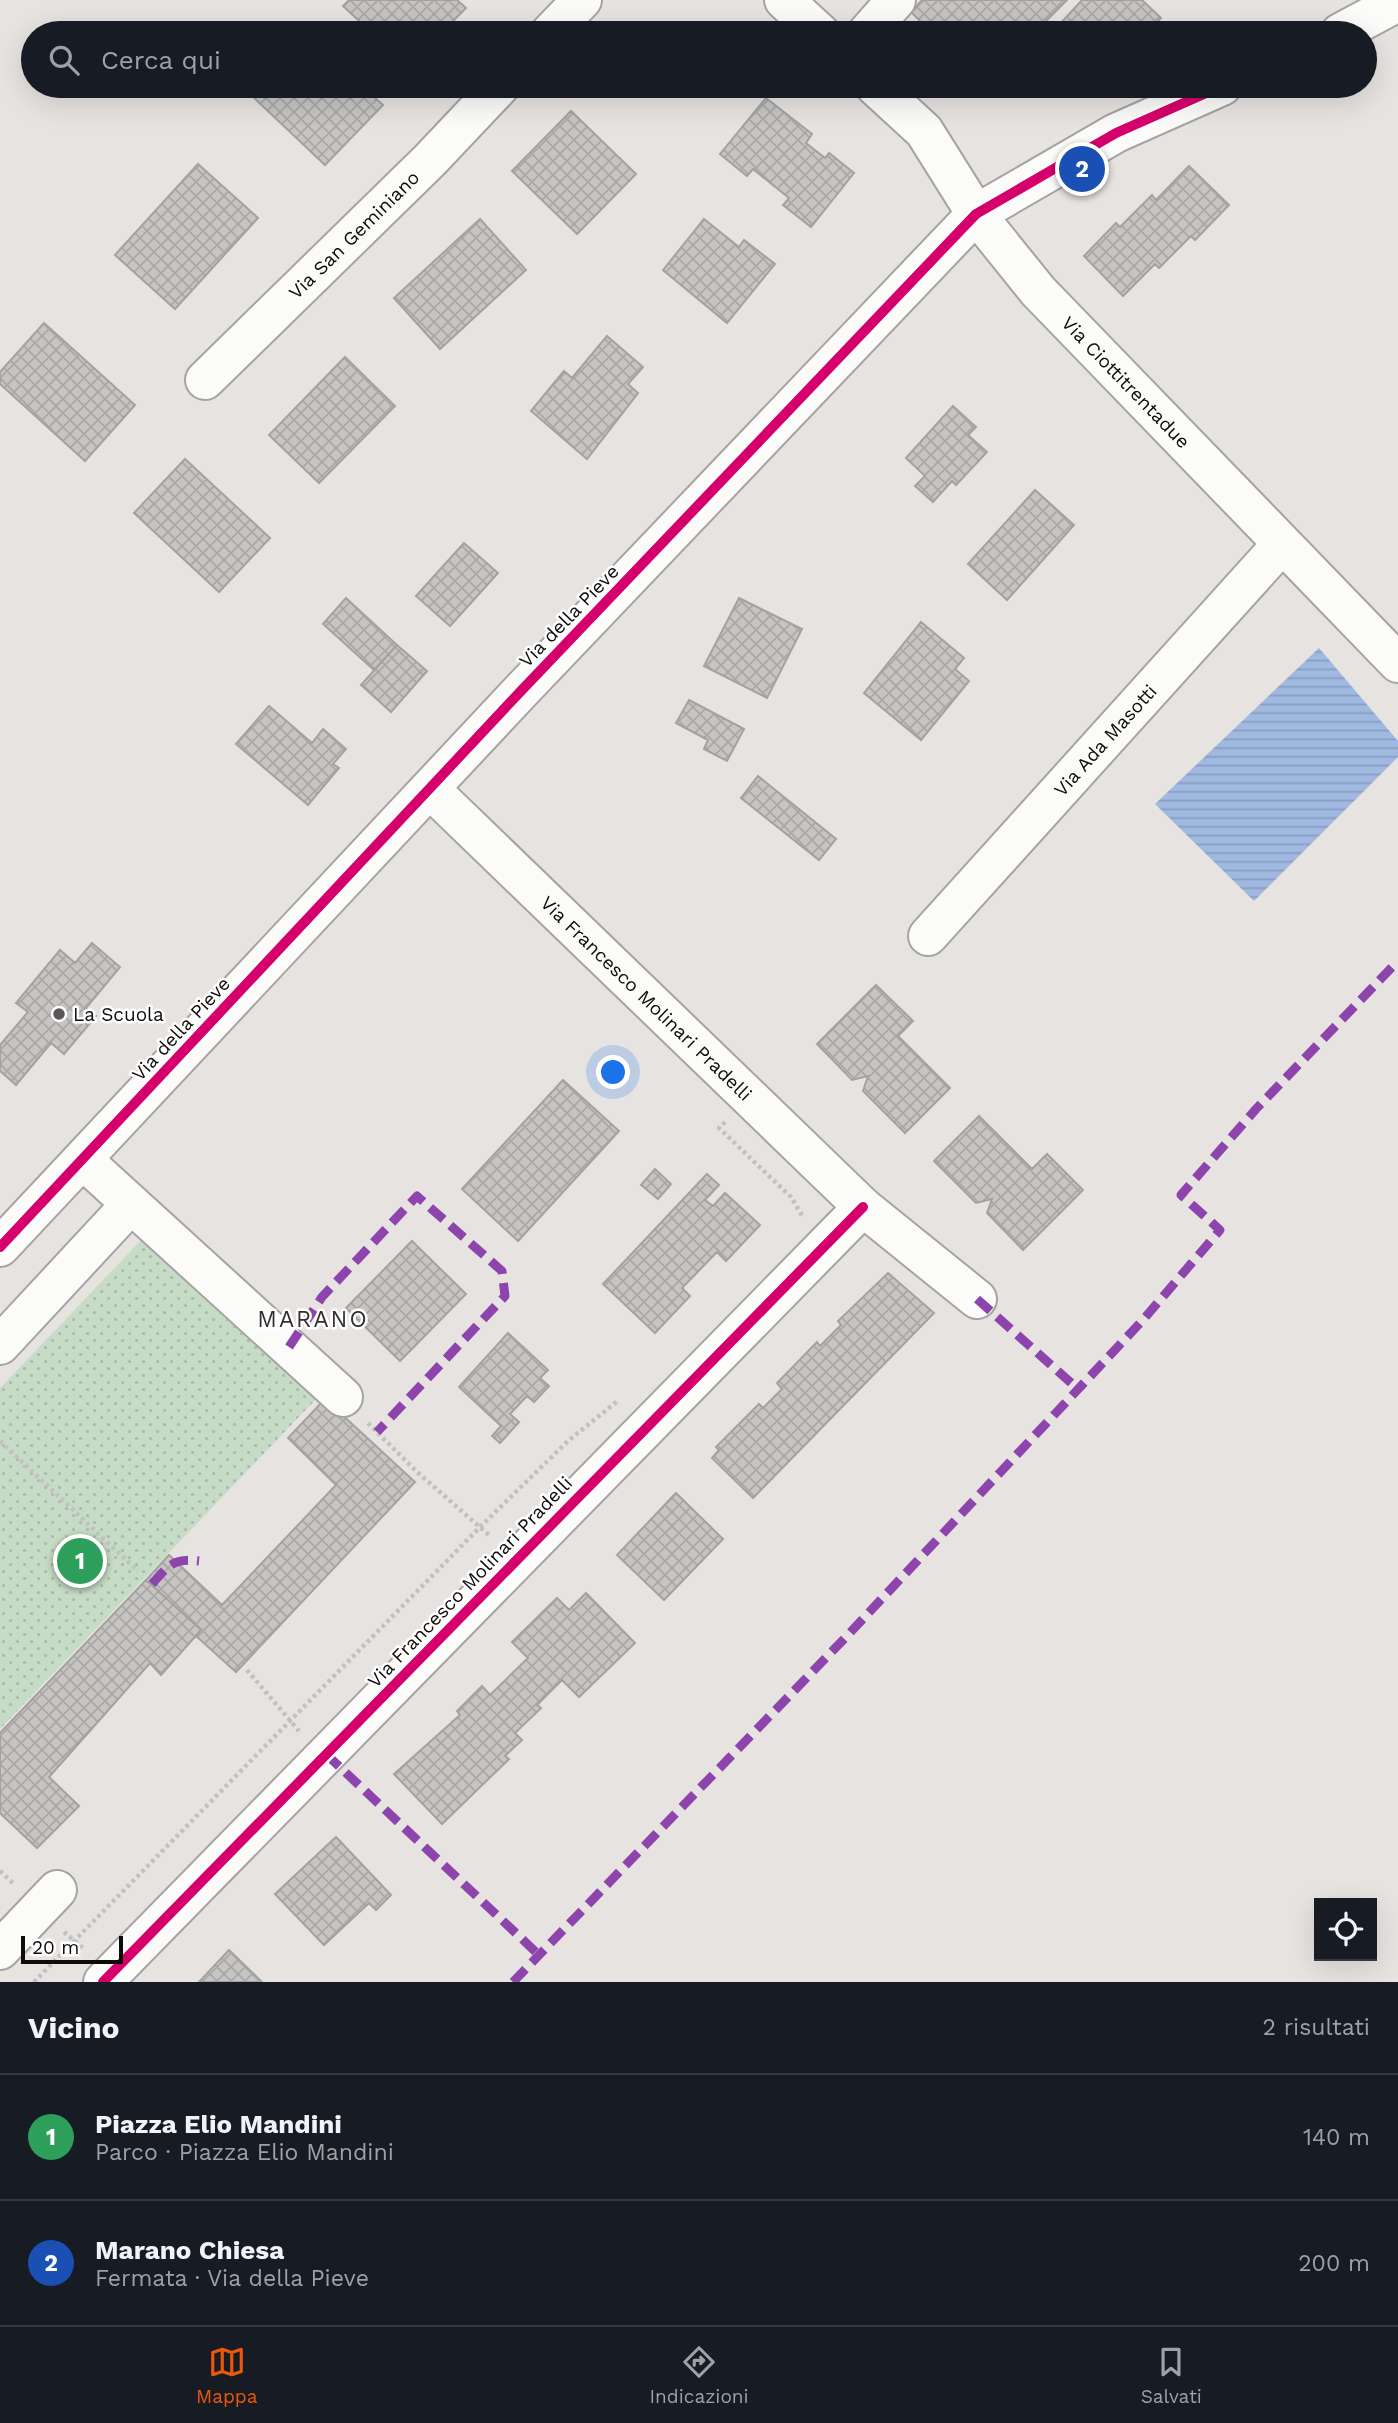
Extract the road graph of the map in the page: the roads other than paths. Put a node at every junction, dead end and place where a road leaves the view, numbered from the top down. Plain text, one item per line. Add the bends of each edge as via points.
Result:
1 (582, 0) edge
2 (784, 0) edge
3 (896, 0) edge
4 (1398, 2) edge
5 (562, 21) edge
6 (807, 21) edge
7 (878, 21) edge
8 (1362, 21) edge
9 (489, 98) edge
10 (888, 98) edge
11 (1195, 98) edge
12 (976, 214) junction
13 (205, 380) dead end
14 (1282, 544) junction
15 (1398, 663) edge
16 (430, 789) junction
17 (928, 936) dead end
18 (83, 1160) junction
19 (131, 1204) junction
20 (863, 1207) junction
21 (0, 1247) edge
22 (977, 1299) dead end
23 (0, 1345) edge
24 (343, 1397) road end
25 (57, 1890) dead end
26 (0, 1950) edge
27 (103, 1982) edge

1 - 5 street
2 - 6 street
3 - 7 street
4 - 8 street
9 - 13 street, Via San Geminiano
10 - 12 street, Via Ciottitrentadue via 924,131
11 - 12 street, Via della Pieve via 1116,133
12 - 14 street, Via Ciottitrentadue via 1038,291
12 - 16 street, Via della Pieve
14 - 15 street, Via Ciottitrentadue
14 - 17 street, Via Ada Masotti
16 - 18 street, Via della Pieve
16 - 20 street, Via Francesco Molinari Pradelli
18 - 19 street
18 - 21 street, Via della Pieve
19 - 23 street
19 - 24 street
20 - 22 street, Via Francesco Molinari Pradelli
20 - 27 street, Via Francesco Molinari Pradelli
25 - 26 street

